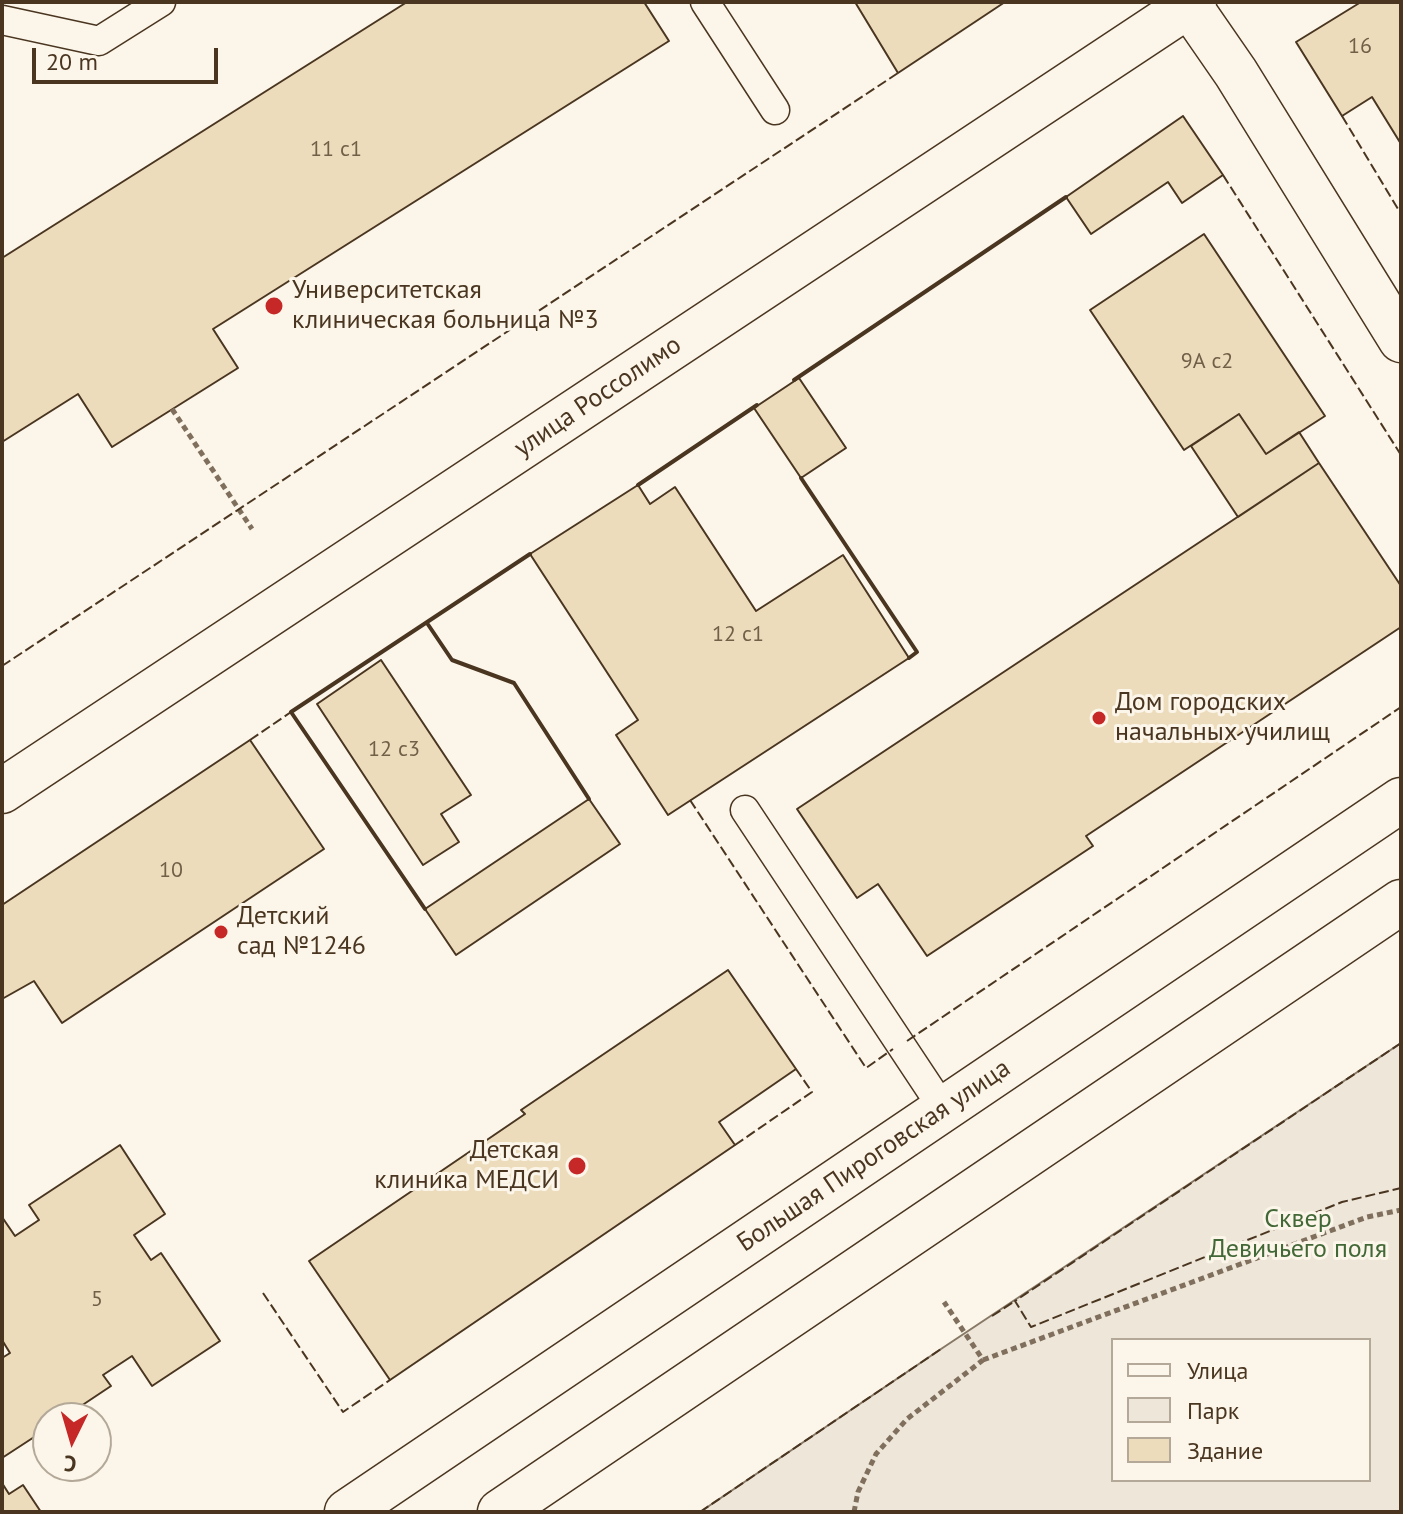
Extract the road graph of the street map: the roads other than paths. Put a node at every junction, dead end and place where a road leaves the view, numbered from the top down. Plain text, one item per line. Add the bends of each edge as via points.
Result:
1 (161, 2) edge
2 (705, 2) edge
3 (1191, 4) edge
4 (2, 20) edge
5 (775, 110) dead end
6 (1401, 340) edge
7 (2, 791) edge
8 (1401, 800) edge
9 (745, 810) dead end
10 (1401, 902) edge
11 (944, 1110) junction
12 (347, 1512) edge
13 (500, 1512) edge

1 - 4 lane via 99,41
2 - 5 lane
3 - 6 main road
3 - 7 main road, улица Россолимо
8 - 11 main road, Большая Пироговская улица
9 - 11 lane
10 - 13 main road
11 - 12 main road, Большая Пироговская улица

